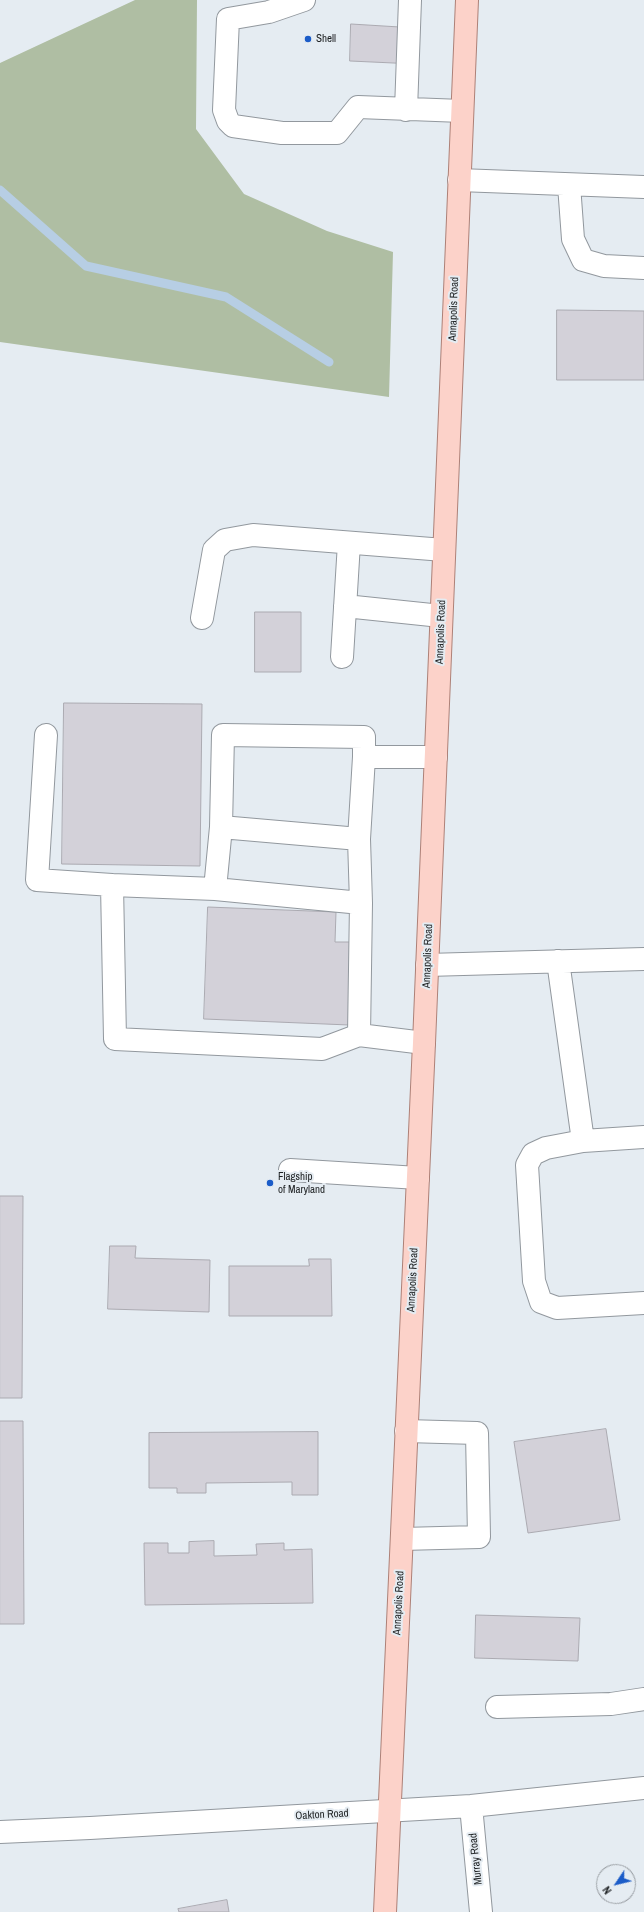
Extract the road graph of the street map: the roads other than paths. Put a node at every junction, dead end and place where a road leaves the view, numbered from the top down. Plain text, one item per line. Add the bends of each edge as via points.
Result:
1 (304, 0) edge
2 (410, 0) edge
3 (467, 0) edge
4 (406, 110) junction
5 (462, 112) junction
6 (459, 180) junction
7 (569, 185) junction
8 (644, 187) edge
9 (644, 268) edge
10 (349, 543) junction
11 (444, 550) junction
12 (345, 606) junction
13 (441, 616) junction
14 (202, 618) dead end
15 (342, 657) dead end
16 (46, 735) dead end
17 (364, 757) junction
18 (436, 758) junction
19 (221, 827) junction
20 (359, 839) junction
21 (112, 885) junction
22 (215, 889) junction
23 (361, 903) junction
24 (644, 959) edge
25 (558, 961) junction
26 (427, 965) junction
27 (359, 1034) junction
28 (424, 1042) junction
29 (644, 1137) edge
30 (583, 1141) junction
31 (290, 1170) dead end
32 (418, 1178) junction
33 (644, 1303) edge
34 (406, 1431) junction
35 (402, 1539) junction
36 (644, 1699) edge
37 (497, 1707) dead end
38 (644, 1788) edge
39 (471, 1806) junction
40 (389, 1812) junction
41 (0, 1832) edge
42 (385, 1912) edge
43 (481, 1912) edge

1 - 4 street via 269,12 228,19 224,110 228,121 238,127 282,133 337,133 358,107
2 - 4 street
3 - 5 main road, Annapolis Road
4 - 5 street
5 - 6 main road, Annapolis Road
6 - 7 street
6 - 11 main road, Annapolis Road
7 - 8 street
7 - 9 street via 573,239 583,260 604,266
10 - 11 street
10 - 12 street
10 - 14 street via 253,534 225,540 214,550
11 - 13 main road, Annapolis Road
12 - 13 street
12 - 15 street
13 - 18 main road, Annapolis Road
16 - 21 street via 37,880
17 - 18 street
17 - 19 street via 364,737 223,735
17 - 20 street
18 - 26 main road, Annapolis Road
19 - 20 street
19 - 22 street
20 - 23 street
21 - 22 street
21 - 27 street via 115,1040 322,1050
22 - 23 street
23 - 27 street
24 - 25 street
25 - 26 street
25 - 30 street
26 - 28 main road, Annapolis Road
27 - 28 street
28 - 32 main road, Annapolis Road
29 - 30 street
30 - 33 street via 546,1148 533,1154 527,1165 534,1282 541,1302 557,1308
31 - 32 street
32 - 34 main road, Annapolis Road
34 - 35 main road, Annapolis Road
34 - 35 street via 477,1433 479,1538
35 - 40 main road, Annapolis Road
36 - 37 street via 611,1704
38 - 39 street, Oakton Road
39 - 40 street, Oakton Road
39 - 43 street, Murray Road
40 - 41 street, Oakton Road
40 - 42 main road, Annapolis Road

